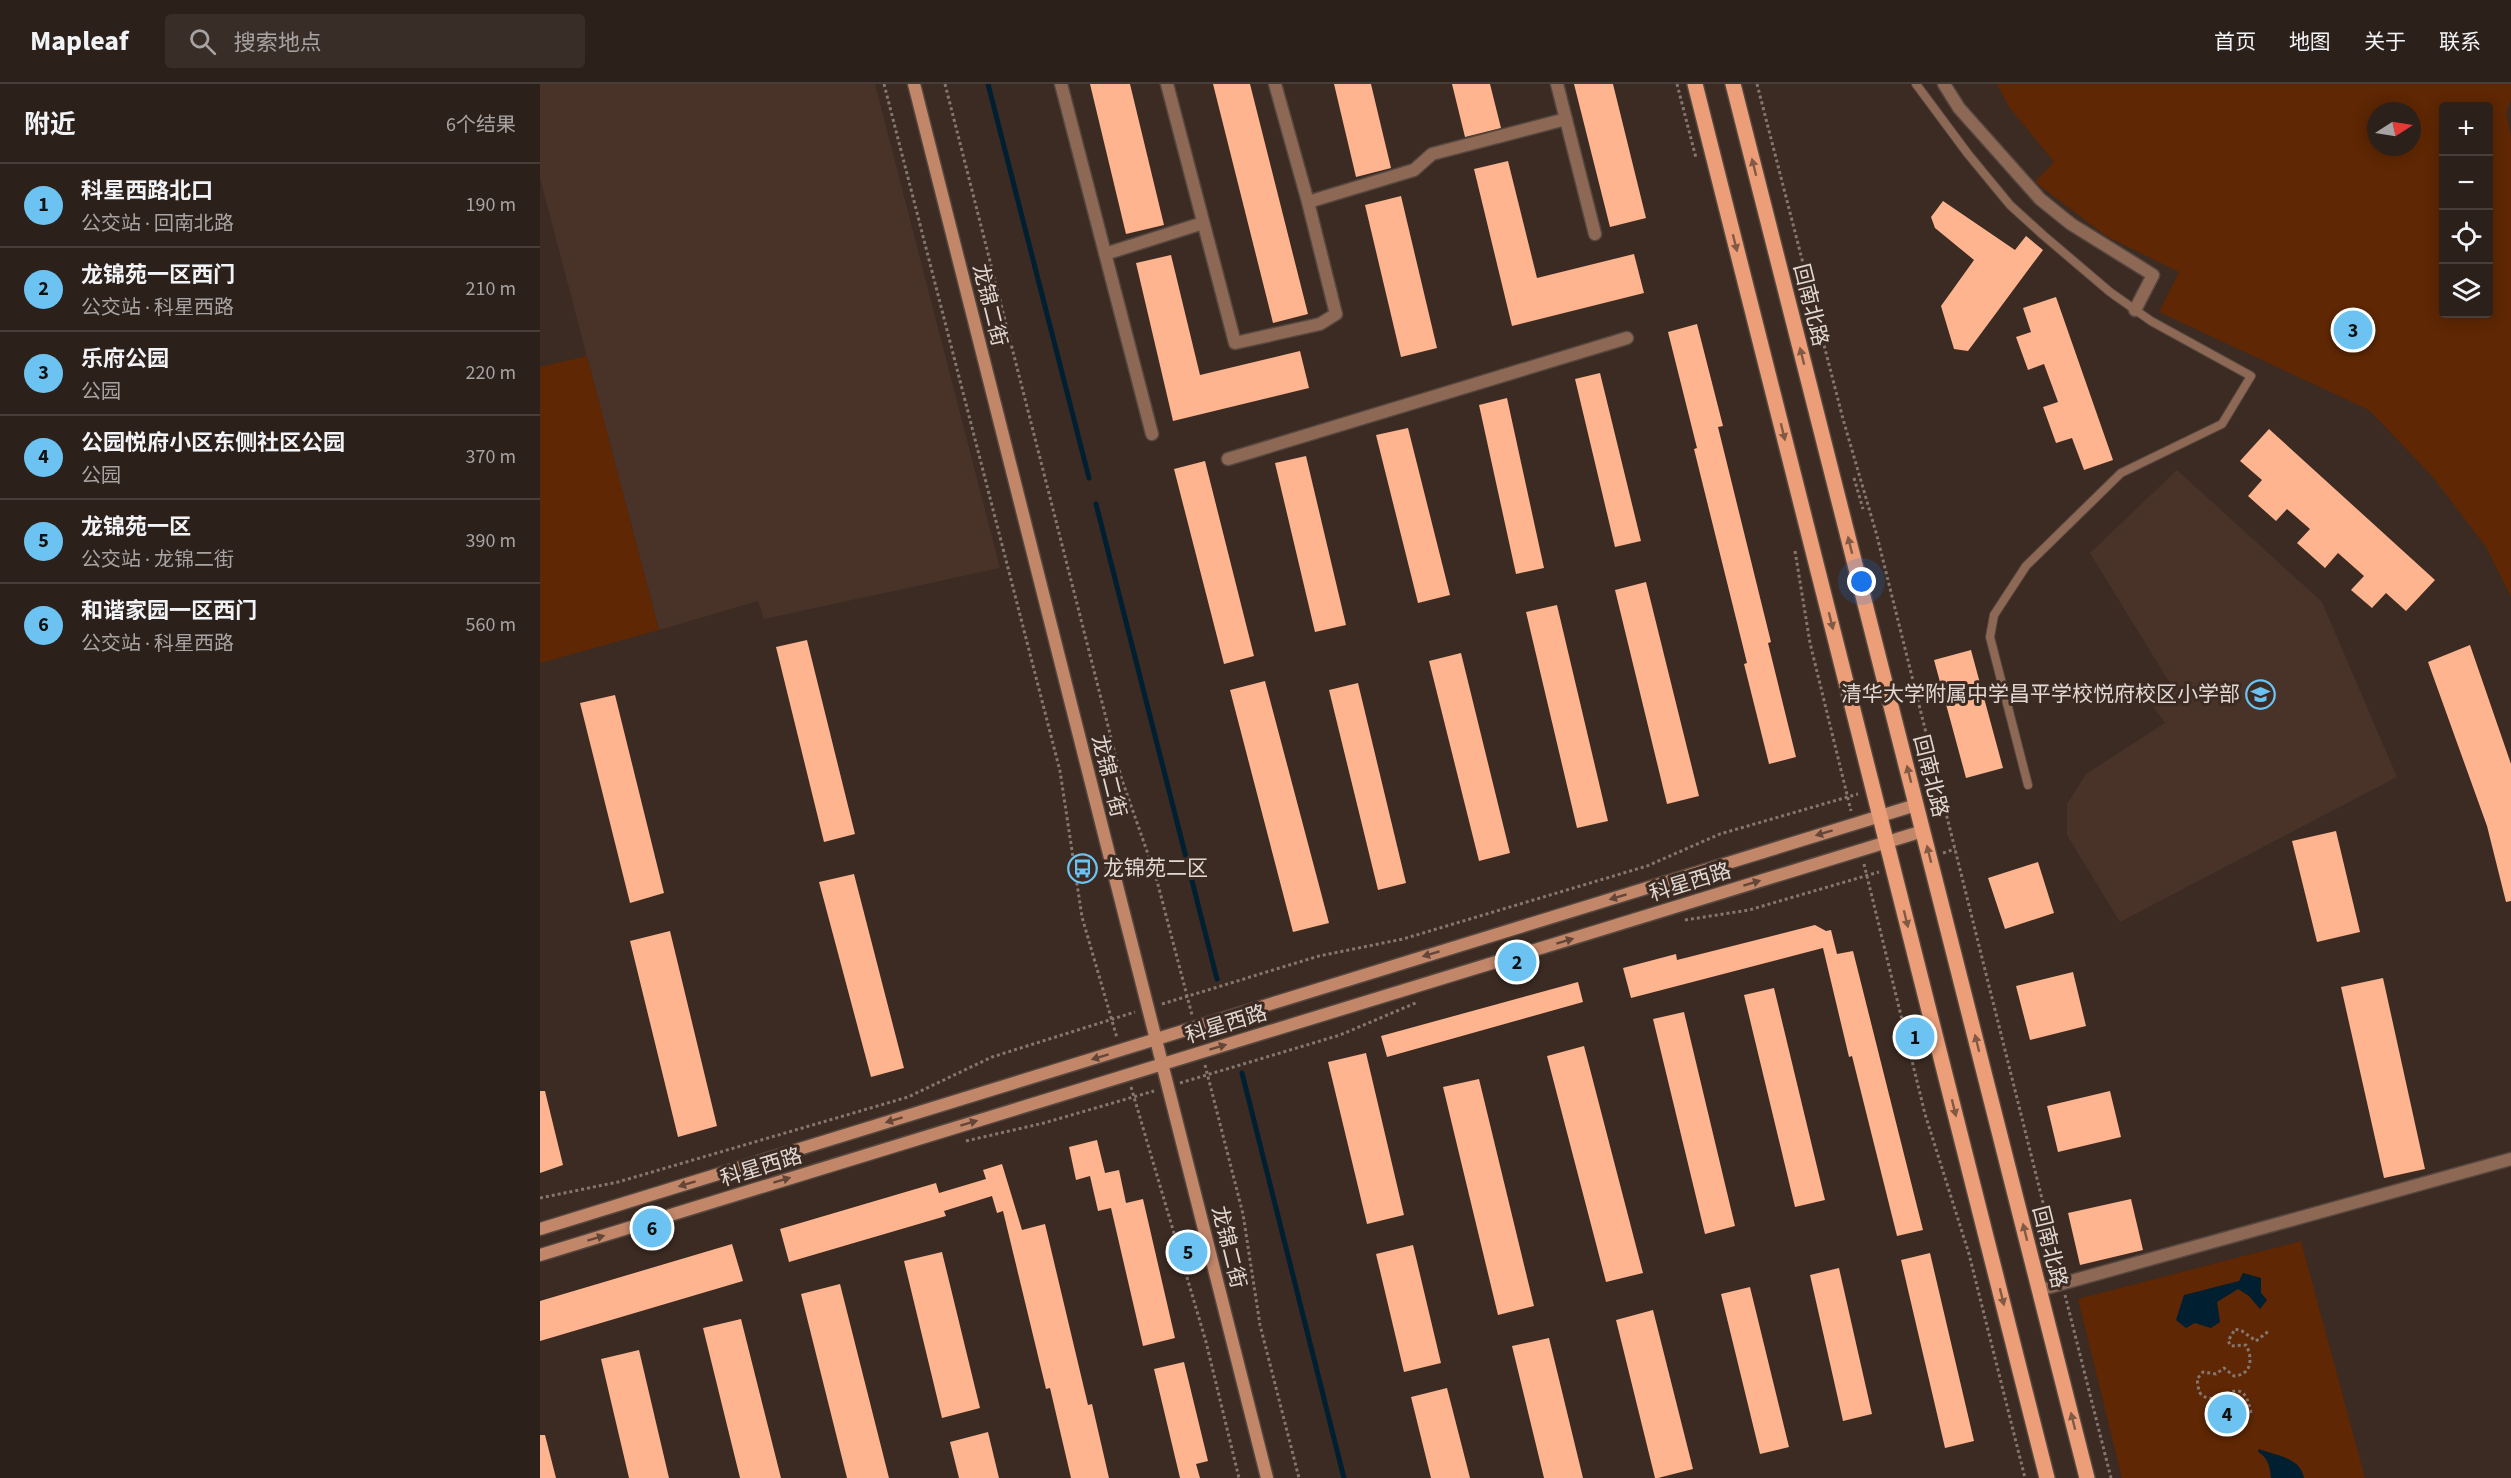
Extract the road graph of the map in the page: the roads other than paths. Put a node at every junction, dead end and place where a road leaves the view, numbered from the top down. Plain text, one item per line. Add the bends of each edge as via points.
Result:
1 (914, 84) edge
2 (1061, 84) edge
3 (1167, 84) edge
4 (1275, 84) edge
5 (1557, 84) edge
6 (1695, 84) edge
7 (1733, 84) edge
8 (1916, 84) edge
9 (1944, 84) edge
10 (1566, 119) junction
11 (1308, 202) junction
12 (1203, 223) junction
13 (1595, 234) dead end
14 (1105, 254) junction
15 (2135, 310) junction
16 (1627, 338) dead end
17 (1152, 434) dead end
18 (1228, 459) dead end
19 (2028, 785) dead end
20 (1916, 805) junction
21 (1880, 816) junction
22 (1923, 831) junction
23 (1887, 842) junction
24 (1156, 1039) junction
25 (1162, 1064) junction
26 (2511, 1159) edge
27 (540, 1230) edge
28 (540, 1255) edge
29 (2039, 1290) junction
30 (1267, 1478) edge
31 (2047, 1478) edge
32 (2087, 1478) edge

1 - 24 street, 龙锦二街
2 - 14 street
3 - 12 street
4 - 11 street
5 - 10 street
6 -> 21 main road
20 -> 7 main road, 回南北路
8 - 15 lane via 2010,205
9 - 15 street via 1959,108 2040,199 2071,224 2153,275
10 - 11 street via 1432,154 1414,170
10 - 13 street
11 - 12 street via 1336,314 1320,324 1235,344
12 - 14 street
14 - 17 street
15 - 19 lane via 2251,376 2222,424 2121,472 2026,566 1994,615 1990,637
16 - 18 street
20 - 21 street, 科星西路
20 - 22 main road, 回南北路
21 - 23 main road
21 -> 24 street, 科星西路
22 - 23 street, 科星西路
29 -> 22 main road, 回南北路
25 -> 23 street, 科星西路
23 -> 31 main road
24 - 25 street, 龙锦二街
24 -> 27 street, 科星西路
28 -> 25 street, 科星西路
25 - 30 street, 龙锦二街
26 - 29 street
32 -> 29 main road, 回南北路

